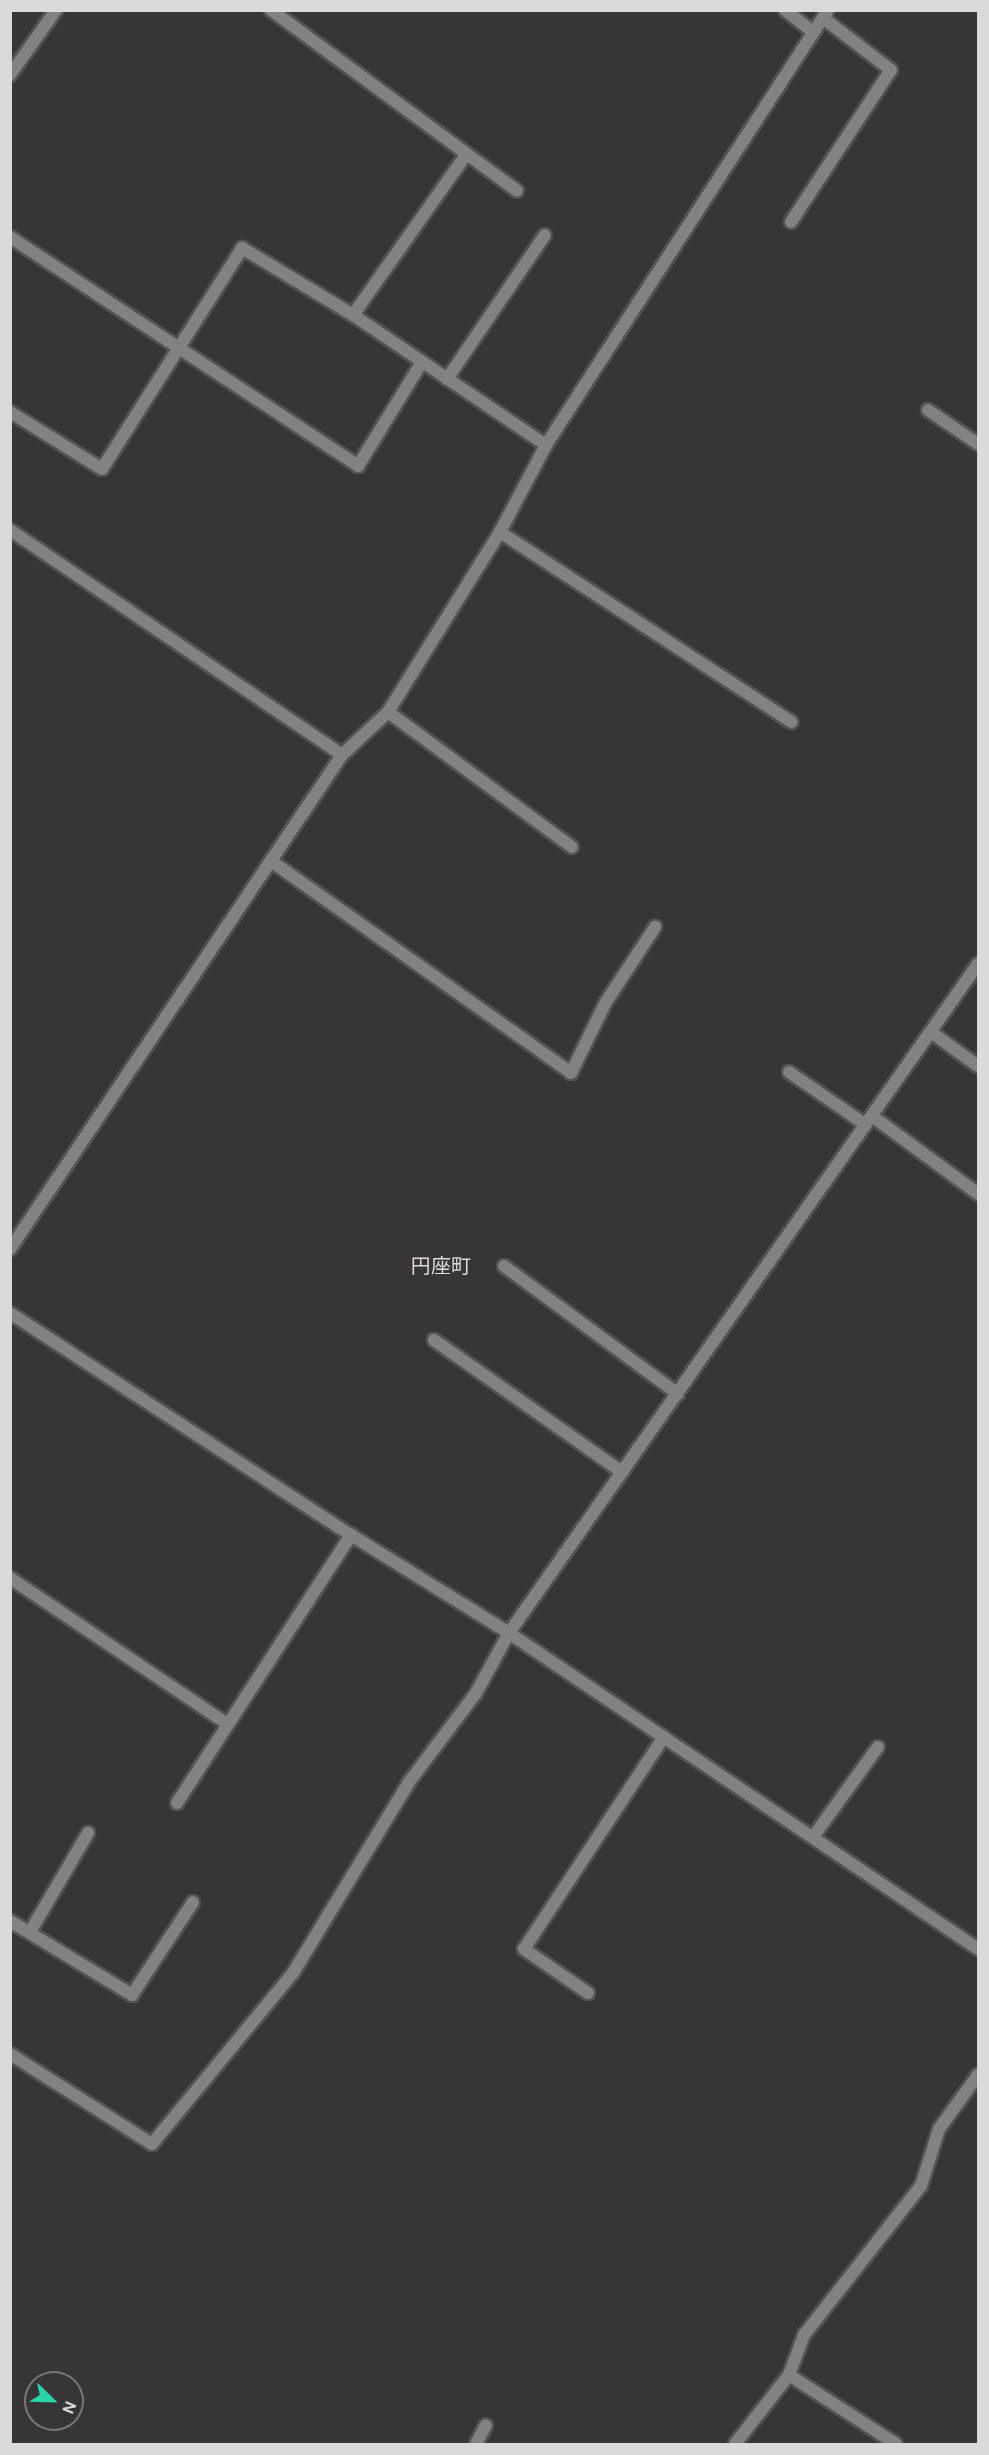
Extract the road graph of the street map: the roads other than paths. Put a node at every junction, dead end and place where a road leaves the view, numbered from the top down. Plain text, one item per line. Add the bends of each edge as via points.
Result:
1 (56, 10) edge
2 (271, 10) edge
3 (785, 10) edge
4 (825, 14) edge
5 (813, 32) junction
6 (10, 75) edge
7 (466, 155) junction
8 (517, 191) dead end
9 (791, 222) dead end
10 (545, 235) dead end
11 (10, 237) edge
12 (353, 315) junction
13 (179, 348) junction
14 (422, 362) junction
15 (447, 379) junction
16 (928, 410) dead end
17 (10, 412) edge
18 (978, 444) edge
19 (546, 445) junction
20 (10, 530) edge
21 (500, 532) junction
22 (388, 712) junction
23 (790, 722) dead end
24 (342, 755) junction
25 (572, 847) dead end
26 (271, 861) junction
27 (655, 927) dead end
28 (978, 964) edge
29 (931, 1032) junction
30 (978, 1066) edge
31 (789, 1072) dead end
32 (869, 1120) junction
33 (978, 1194) edge
34 (10, 1249) edge
35 (504, 1266) dead end
36 (10, 1313) edge
37 (434, 1340) dead end
38 (678, 1394) junction
39 (622, 1472) junction
40 (351, 1535) junction
41 (10, 1578) edge
42 (509, 1633) junction
43 (227, 1724) junction
44 (664, 1737) junction
45 (878, 1747) dead end
46 (177, 1803) dead end
47 (88, 1833) dead end
48 (813, 1837) junction
49 (193, 1902) dead end
50 (10, 1921) edge
51 (30, 1932) junction
52 (978, 1949) edge
53 (588, 1993) dead end
54 (10, 2054) edge
55 (978, 2075) edge
56 (789, 2375) junction
57 (486, 2425) dead end
58 (476, 2445) edge
59 (735, 2445) edge
60 (896, 2445) edge

1 - 6 street
2 - 7 street
3 - 5 street
4 - 5 street
4 - 9 street via 891,70
5 - 19 street
7 - 8 street
7 - 12 street
10 - 15 street
11 - 13 street
12 - 13 street via 242,248
12 - 14 street
13 - 14 street via 358,466
13 - 17 street via 102,469
14 - 15 street
15 - 19 street
16 - 18 street
19 - 21 street
20 - 24 street
21 - 22 street
21 - 23 street
22 - 24 street
22 - 25 street
24 - 26 street
26 - 27 street via 571,1073 606,1002
26 - 34 street
28 - 29 street
29 - 30 street
29 - 32 street
31 - 32 street
32 - 33 street
32 - 38 street
35 - 38 street
36 - 40 street
37 - 39 street
38 - 39 street
39 - 42 street
40 - 42 street
40 - 43 street
41 - 43 street
42 - 44 street
42 - 54 street via 476,1693 410,1782 293,1973 152,2144
43 - 46 street
44 - 48 street
44 - 53 street via 524,1949
45 - 48 street
47 - 51 street
48 - 52 street
49 - 51 street via 132,1995
50 - 51 street
55 - 56 street via 939,2129 921,2186 804,2335
56 - 59 street
56 - 60 street
57 - 58 street

